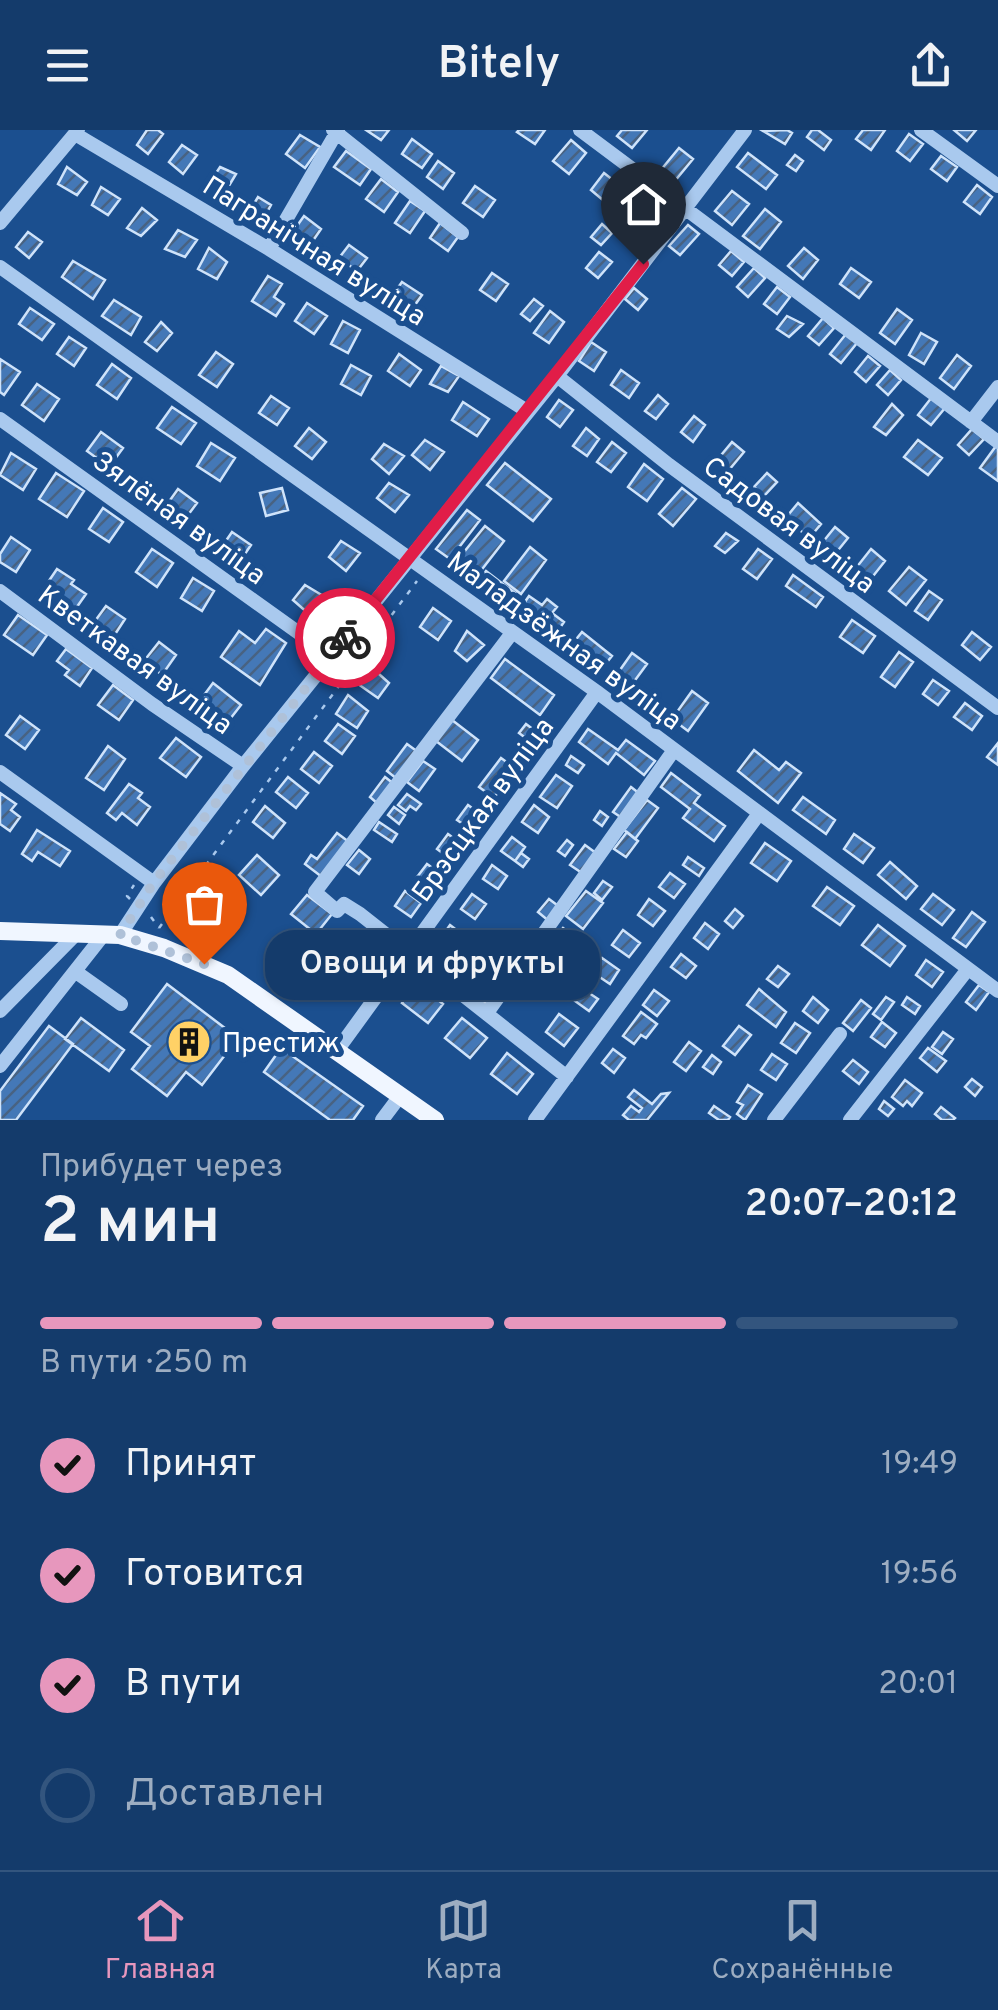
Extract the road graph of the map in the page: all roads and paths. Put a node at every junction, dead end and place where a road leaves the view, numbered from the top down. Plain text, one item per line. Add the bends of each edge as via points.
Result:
1 (580, 130) edge
2 (746, 130) edge
3 (920, 130) edge
4 (336, 131) edge
5 (77, 132) edge
6 (998, 186) edge
7 (686, 208) junction
8 (0, 223) edge
9 (462, 233) dead end
10 (269, 249) junction
11 (0, 267) edge
12 (556, 376) junction
13 (998, 387) edge
14 (528, 411) junction
15 (0, 419) edge
16 (972, 422) junction
17 (998, 442) edge
18 (408, 557) junction
19 (425, 569) junction
20 (0, 591) edge
21 (512, 633) junction
22 (331, 656) junction
23 (597, 692) junction
24 (998, 708) edge
25 (674, 750) junction
26 (243, 766) junction
27 (0, 772) edge
28 (758, 815) junction
29 (154, 882) junction
30 (0, 930) edge
31 (78, 931) junction
32 (113, 934) junction
33 (159, 936) dead end
34 (410, 952) junction
35 (968, 969) junction
36 (76, 972) junction
37 (998, 991) edge
38 (122, 1004) dead end
39 (0, 1011) edge
40 (487, 1013) junction
41 (840, 1034) dead end
42 (336, 1052) junction
43 (0, 1066) edge
44 (567, 1076) junction
45 (400, 1096) junction
46 (382, 1120) edge
47 (436, 1120) edge
48 (535, 1120) edge
49 (774, 1120) edge
50 (850, 1120) edge

1 - 7 street
2 - 7 street
3 - 6 street
4 - 9 street
4 - 10 street
5 - 8 street
5 - 10 street, Пагранічная вуліца
7 - 12 street
7 - 16 street
10 - 14 street, Пагранічная вуліца
11 - 18 street, Маладзёжная вуліца
12 - 14 street
12 - 24 street, Садовая вуліца
13 - 16 street
14 - 18 street
15 - 22 street, Зялёная вуліца
16 - 17 street
18 - 19 street, Маладзёжная вуліца
18 - 22 street
19 - 21 street, Маладзёжная вуліца
19 - 33 path
20 - 26 street, Кветкавая вуліца
21 - 23 street, Маладзёжная вуліца
21 - 34 street via 315,892 337,912 344,904
22 - 26 street
23 - 25 street, Маладзёжная вуліца
23 - 34 street, Брэсцкая вуліца
25 - 28 street, Маладзёжная вуліца
25 - 40 street
26 - 29 street
27 - 29 street
28 - 35 street, Маладзёжная вуліца
28 - 44 street
29 - 32 street
30 - 31 main road
31 - 32 main road
31 - 39 street
32 - 36 street
32 - 42 main road via 228,974
34 - 40 street
34 - 42 street, Брэсцкая вуліца
35 - 37 street, Маладзёжная вуліца
35 - 50 street
36 - 38 street
36 - 43 street
40 - 44 street
41 - 49 street
42 - 45 main road
44 - 48 street
45 - 46 street
45 - 47 main road

